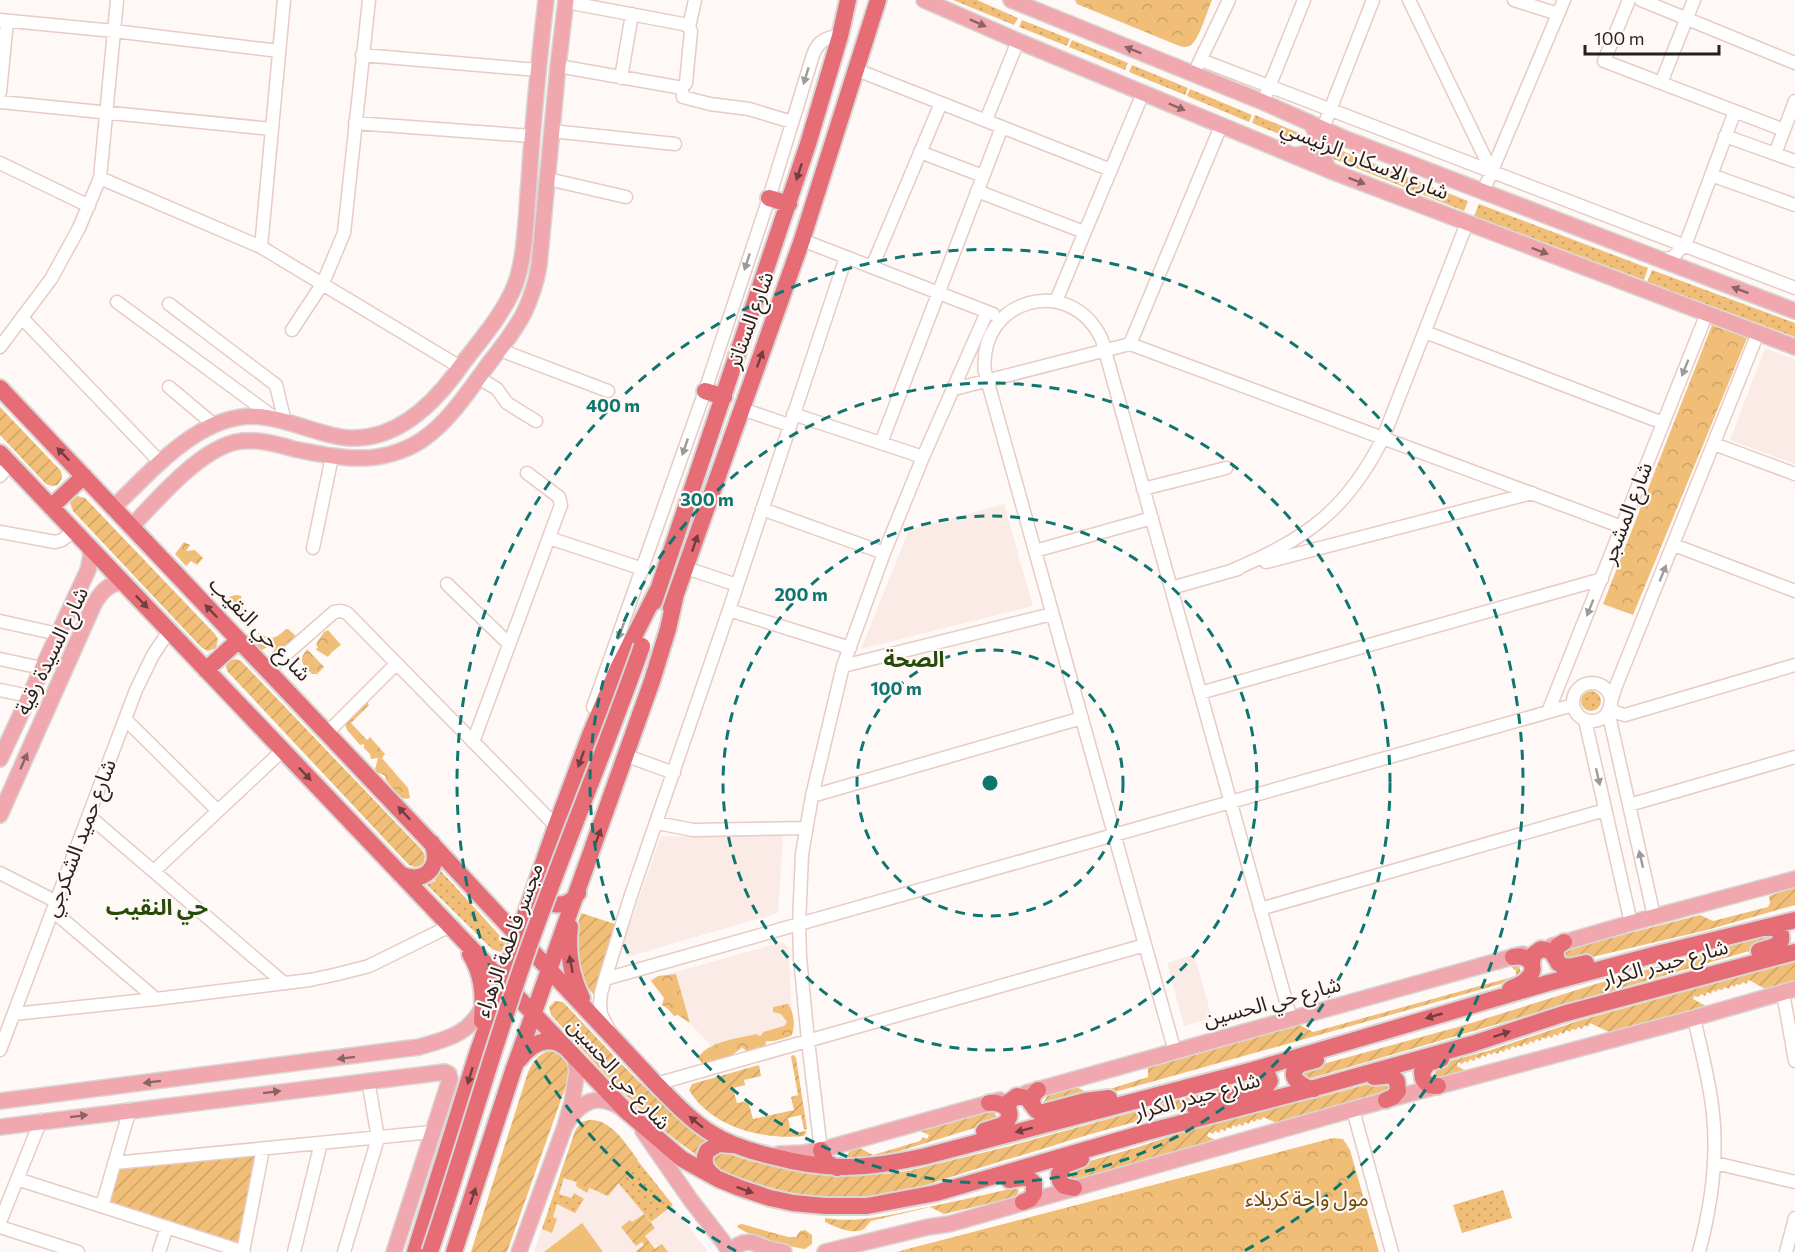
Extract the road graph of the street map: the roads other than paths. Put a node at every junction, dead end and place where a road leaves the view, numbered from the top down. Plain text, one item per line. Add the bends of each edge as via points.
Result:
1 (117, 0) edge
2 (284, 0) edge
3 (369, 0) edge
4 (546, 0) edge
5 (695, 0) edge
6 (848, 0) edge
7 (878, 0) edge
8 (888, 0) edge
9 (924, 0) edge
10 (1011, 0) edge
11 (1229, 0) edge
12 (1304, 0) edge
13 (1408, 0) edge
14 (1514, 0) edge
15 (1564, 0) edge
16 (1629, 0) edge
17 (1641, 0) edge
18 (1694, 0) edge
19 (566, 1) edge
20 (1373, 1) edge
21 (632, 14) junction
22 (1558, 14) junction
23 (873, 16) junction
24 (1687, 19) junction
25 (4, 21) edge
26 (689, 27) junction
27 (114, 31) junction
28 (840, 36) junction
29 (1018, 41) junction
30 (279, 51) junction
31 (363, 55) junction
32 (1201, 60) junction
33 (1795, 63) edge
34 (558, 66) junction
35 (538, 70) junction
36 (857, 70) junction
37 (1194, 74) junction
38 (621, 78) junction
39 (1661, 83) junction
40 (1269, 86) junction
41 (682, 87) junction
42 (0, 92) edge
43 (1143, 93) junction
44 (1795, 101) edge
45 (0, 102) edge
46 (1263, 102) junction
47 (941, 103) junction
48 (1330, 109) junction
49 (1735, 111) junction
50 (106, 112) junction
51 (818, 112) junction
52 (840, 120) junction
53 (986, 120) junction
54 (792, 122) junction
55 (355, 123) junction
56 (1316, 124) junction
57 (1221, 126) junction
58 (1002, 127) junction
59 (272, 129) junction
60 (552, 130) junction
61 (1784, 130) junction
62 (532, 136) junction
63 (1725, 136) junction
64 (1346, 139) junction
65 (675, 144) dead end
66 (808, 144) junction
67 (920, 152) junction
68 (829, 153) junction
69 (1775, 154) junction
70 (1294, 155) junction
71 (1795, 161) edge
72 (0, 163) edge
73 (1111, 170) junction
74 (1331, 171) junction
75 (1492, 172) junction
76 (1711, 175) junction
77 (983, 176) junction
78 (100, 178) junction
79 (548, 179) junction
80 (977, 191) junction
81 (1483, 192) junction
82 (626, 197) dead end
83 (769, 198) junction
84 (789, 204) junction
85 (1795, 205) edge
86 (89, 206) junction
87 (1467, 223) junction
88 (1084, 232) junction
89 (802, 240) junction
90 (1685, 246) junction
91 (261, 247) junction
92 (846, 257) junction
93 (1662, 260) junction
94 (872, 267) junction
95 (323, 283) junction
96 (1795, 288) edge
97 (939, 293) junction
98 (1056, 301) junction
99 (117, 302) dead end
100 (169, 304) dead end
101 (1795, 310) edge
102 (987, 312) junction
103 (1707, 314) junction
104 (22, 318) junction
105 (1003, 318) junction
106 (292, 330) dead end
107 (1425, 332) junction
108 (1758, 333) junction
109 (1130, 344) junction
110 (0, 347) edge
111 (1795, 347) edge
112 (500, 350) junction
113 (1105, 350) junction
114 (460, 367) junction
115 (479, 378) junction
116 (987, 380) junction
117 (170, 387) dead end
118 (0, 388) edge
119 (954, 389) junction
120 (608, 391) dead end
121 (705, 391) junction
122 (724, 397) junction
123 (742, 409) junction
124 (791, 420) junction
125 (281, 421) junction
126 (536, 421) dead end
127 (1663, 423) junction
128 (213, 424) junction
129 (1383, 438) junction
130 (881, 443) junction
131 (1714, 444) junction
132 (332, 457) junction
133 (923, 457) junction
134 (161, 463) junction
135 (3, 464) edge
136 (1226, 468) dead end
137 (527, 473) dead end
138 (1795, 474) edge
139 (84, 477) junction
140 (1143, 489) junction
141 (1532, 494) junction
142 (51, 507) junction
143 (113, 508) junction
144 (762, 509) junction
145 (1152, 518) junction
146 (131, 527) junction
147 (1622, 527) junction
148 (74, 531) junction
149 (0, 532) edge
150 (549, 538) junction
151 (1674, 545) junction
152 (89, 547) junction
153 (313, 548) dead end
154 (1035, 551) junction
155 (884, 553) junction
156 (686, 568) junction
157 (643, 569) junction
158 (1231, 571) junction
159 (1602, 579) junction
160 (122, 582) junction
161 (447, 584) dead end
162 (737, 585) junction
163 (1171, 588) junction
164 (657, 591) junction
165 (1795, 591) edge
166 (675, 598) junction
167 (729, 610) junction
168 (1052, 614) junction
169 (0, 621) edge
170 (169, 631) junction
171 (58, 634) junction
172 (239, 640) junction
173 (509, 644) junction
174 (647, 648) junction
175 (850, 648) junction
176 (0, 659) edge
177 (396, 663) junction
178 (1567, 664) junction
179 (1795, 665) edge
180 (843, 666) junction
181 (42, 668) junction
182 (206, 670) junction
183 (268, 670) junction
184 (0, 690) edge
185 (1200, 693) junction
186 (29, 696) junction
187 (1572, 704) junction
188 (1610, 708) junction
189 (1548, 712) junction
190 (1082, 718) junction
191 (125, 719) junction
192 (1585, 720) junction
193 (327, 733) junction
194 (590, 735) junction
195 (473, 742) junction
196 (282, 750) junction
197 (2, 752) edge
198 (627, 756) junction
199 (1795, 758) edge
200 (674, 773) junction
201 (812, 796) junction
202 (1230, 802) junction
203 (1629, 805) junction
204 (1605, 810) junction
205 (218, 811) junction
206 (0, 814) edge
207 (89, 816) junction
208 (657, 823) junction
209 (556, 826) junction
210 (806, 828) junction
211 (1114, 835) junction
212 (432, 843) junction
213 (154, 872) junction
214 (0, 873) edge
215 (400, 874) junction
216 (538, 878) junction
217 (1795, 879) edge
218 (578, 892) junction
219 (531, 897) junction
220 (487, 902) junction
221 (55, 906) junction
222 (1260, 909) junction
223 (1654, 916) junction
224 (1795, 920) edge
225 (1631, 923) junction
226 (799, 924) junction
227 (1764, 928) junction
228 (455, 932) junction
229 (518, 935) junction
230 (1564, 942) junction
231 (1145, 945) junction
232 (1541, 949) junction
233 (1795, 952) edge
234 (1661, 953) junction
235 (1513, 957) junction
236 (1556, 959) junction
237 (1532, 964) junction
238 (549, 969) junction
239 (605, 979) junction
240 (502, 981) junction
241 (284, 983) junction
242 (1666, 986) junction
243 (1789, 991) edge
244 (156, 999) junction
245 (1487, 1001) junction
246 (483, 1006) junction
247 (14, 1014) junction
248 (534, 1014) junction
249 (594, 1017) junction
250 (1694, 1018) junction
251 (1291, 1019) junction
252 (1406, 1025) junction
253 (613, 1037) junction
254 (808, 1041) junction
255 (1472, 1044) junction
256 (419, 1047) junction
257 (0, 1050) edge
258 (569, 1051) junction
259 (394, 1052) junction
260 (1174, 1052) junction
261 (477, 1054) junction
262 (1795, 1061) edge
263 (1253, 1070) junction
264 (513, 1071) junction
265 (421, 1074) junction
266 (1422, 1076) junction
267 (395, 1077) junction
268 (368, 1080) junction
269 (656, 1084) junction
270 (1399, 1084) junction
271 (1438, 1086) junction
272 (1311, 1089) junction
273 (1038, 1090) junction
274 (1414, 1093) junction
275 (1017, 1096) junction
276 (1149, 1096) junction
277 (1386, 1100) junction
278 (5, 1101) edge
279 (989, 1103) junction
280 (1033, 1106) junction
281 (130, 1109) junction
282 (1353, 1110) junction
283 (1008, 1111) junction
284 (627, 1112) junction
285 (41, 1120) junction
286 (7, 1125) edge
287 (565, 1126) junction
288 (432, 1132) junction
289 (1147, 1132) junction
290 (378, 1138) junction
291 (321, 1143) junction
292 (1104, 1144) junction
293 (734, 1145) junction
294 (262, 1149) junction
295 (820, 1150) junction
296 (950, 1150) junction
297 (758, 1153) junction
298 (114, 1163) junction
299 (1715, 1163) junction
300 (838, 1168) junction
301 (1059, 1178) junction
302 (17, 1179) junction
303 (718, 1179) junction
304 (1795, 1182) edge
305 (1035, 1186) junction
306 (1074, 1188) junction
307 (936, 1193) junction
308 (1051, 1195) junction
309 (1023, 1202) junction
310 (102, 1206) junction
311 (535, 1210) junction
312 (1795, 1218) edge
313 (0, 1222) edge
314 (949, 1224) junction
315 (0, 1227) edge
316 (167, 1227) junction
317 (764, 1249) edge
318 (78, 1252) edge
319 (159, 1252) edge
320 (244, 1252) edge
321 (294, 1252) edge
322 (344, 1252) edge
323 (394, 1252) edge
324 (415, 1252) edge
325 (430, 1252) edge
326 (441, 1252) edge
327 (454, 1252) edge
328 (519, 1252) edge
329 (528, 1252) edge
330 (730, 1252) edge
331 (784, 1252) edge
332 (825, 1252) edge
333 (866, 1252) edge
334 (1392, 1252) edge
335 (1699, 1252) edge
336 (1786, 1252) edge

1 - 27 street
2 - 30 street
3 - 31 street
4 - 35 main road
5 - 26 street
6 - 28 highway, شارع السناتر
7 - 23 highway, شارع السناتر
8 - 23 highway via 880,4
9 -> 29 main road, شارع الاسكان الرئيسي
37 -> 10 main road, شارع الاسكان الرئيسي
11 - 32 street
12 - 40 street
13 - 75 street
14 - 22 street
15 - 22 street
16 - 39 street via 1604,61
17 - 24 street
18 - 24 street
19 - 21 street
19 - 34 main road
20 - 48 street
21 - 26 street
21 - 38 street
22 - 75 street
23 - 36 highway, شارع السناتر
24 - 33 street
24 - 39 street
25 - 27 street
25 - 42 street
26 - 41 street via 686,83
27 - 30 street
27 - 50 street
28 - 51 highway, شارع السناتر
28 -> 54 street via 826,38 816,47
29 - 43 main road, شارع الاسكان الرئيسي
29 - 53 street
30 - 59 street
31 - 35 street
31 - 55 street
32 - 37 street
32 - 40 street
34 - 38 street
34 - 60 main road
35 - 62 main road
36 - 47 street
36 - 52 highway, شارع السناتر
37 - 46 main road, شارع الاسكان الرئيسي
38 - 41 street
39 - 49 street
40 - 46 street
40 - 48 street
41 - 54 street via 683,96
43 -> 57 main road, شارع الاسكان الرئيسي
43 - 73 street
44 - 61 street
45 - 50 street
46 - 56 main road, شارع الاسكان الرئيسي
47 - 53 street
47 - 67 street
48 - 56 street
48 - 75 street
49 - 61 street
49 - 63 street
50 - 59 street
50 - 78 street
51 - 52 highway via 819,121 826,126
51 - 66 highway, شارع السناتر
52 - 68 highway, شارع السناتر
53 - 58 street
54 - 83 street
55 - 62 street
55 - 95 street via 344,233
56 - 64 main road, شارع الاسكان الرئيسي
56 - 70 main road via 1315,144 1308,152
57 - 70 main road, شارع الاسكان الرئيسي
57 - 109 street
58 - 73 street
58 - 77 street
59 - 91 street
60 - 65 street
60 - 79 main road
61 - 69 street
62 - 114 main road via 522,256 513,291
63 - 69 street
63 - 76 street
64 - 74 main road via 1335,139 1324,151 1324,162
64 - 81 main road, شارع الاسكان الرئيسي
66 - 68 highway via 822,138 828,143
66 -> 84 highway, شارع السناتر
67 - 77 street
67 - 94 street
68 - 89 highway, شارع السناتر
69 - 71 street
70 - 74 main road, شارع الاسكان الرئيسي
72 - 86 street
73 - 88 street
74 -> 87 main road, شارع الاسكان الرئيسي
75 - 81 street
75 - 90 street
76 - 85 street
76 - 90 street
77 - 80 street
78 - 86 street
78 - 91 street
79 - 82 street
79 - 112 main road via 531,298
80 - 88 street
80 - 97 street
81 - 93 main road, شارع الاسكان الرئيسي
83 - 84 highway
83 -> 121 street
84 - 122 highway, شارع السناتر
86 - 104 street via 51,279
87 -> 103 main road, شارع الاسكان الرئيسي
87 - 107 street
88 - 98 street
89 - 92 street
123 -> 89 highway, شارع السناتر
90 - 93 street via 1673,257
90 - 96 street
91 - 95 street
92 - 94 street
92 - 124 street
101 -> 93 main road, شارع الاسكان الرئيسي
94 - 97 street
95 - 106 street
95 - 114 street
97 - 102 street
97 - 130 street
98 - 105 street via 1029,303
98 - 113 street via 1085,316 1099,333
99 - 125 street
100 - 125 street via 276,385
102 - 105 street
102 - 119 street
103 - 108 main road, شارع الاسكان الرئيسي
103 -> 127 street, شارع المشجر
104 - 110 street
104 - 134 street
105 - 116 street via 986,349
107 - 127 street
107 - 129 street
108 - 111 main road, شارع الاسكان الرئيسي
108 - 131 street
109 - 113 street
109 - 129 street
112 - 115 main road
112 - 120 street
113 - 116 street
113 - 140 street
114 - 125 main road via 434,400 404,424 382,434 339,436
115 - 126 street via 497,389 507,403
115 - 132 main road via 441,424 414,445 376,457
116 - 119 street
116 - 154 street
117 - 128 street
139 -> 118 highway, شارع حي النقيب
119 - 133 street
121 - 122 highway
121 -> 157 street
122 - 164 highway, شارع السناتر
123 - 124 street
156 -> 123 highway, شارع السناتر
124 - 130 street
124 - 144 street
125 - 128 main road via 246,417
127 - 147 street, شارع المشجر
128 - 134 main road
129 - 141 street
129 - 158 street via 1360,480 1320,522 1281,548
130 - 133 street
131 - 138 street
131 - 151 street
132 - 146 main road via 274,444 236,442 195,465
132 - 153 street
133 - 155 street
134 - 143 main road
135 - 142 highway
136 - 140 street
137 - 150 street via 560,500
139 - 142 highway
139 - 143 highway, شارع حي النقيب
140 - 145 street
141 - 147 street
141 - 158 street
142 - 148 highway
143 - 146 highway, شارع حي النقيب
144 - 155 street
144 - 162 street
145 - 154 street
145 - 163 street
172 -> 146 highway, شارع حي النقيب
147 - 159 street, شارع المشجر
148 - 149 street via 56,542
148 - 152 highway
150 - 157 street
150 - 173 street
151 - 165 street
188 -> 151 street
152 - 160 highway
152 - 171 main road, شارع السيدة رقية via 88,570
154 - 168 street
155 - 175 street
156 - 162 street
156 - 166 highway, شارع السناتر
157 -> 194 street via 593,708
158 - 163 street
159 -> 178 street, شارع المشجر
159 - 185 street
160 -> 170 highway
206 -> 160 main road, شارع السيدة رقية via 94,604 104,590
161 - 173 street
162 - 167 street
163 - 185 street
164 - 174 highway, شارع السناتر
164 - 194 highway
166 - 174 highway, شارع السناتر
166 - 198 highway via 661,655
167 - 175 street
167 - 200 street
168 - 180 street
168 - 190 street
169 - 171 street
170 - 182 highway
170 - 191 street, شارع حميد الشكرجي via 144,672
171 - 181 main road, شارع السيدة رقية
172 - 182 highway
172 - 183 highway, شارع حي النقيب
173 - 195 street
174 - 325 highway, مجسر فاطمة الزهراء, bridge via 528,949
174 - 326 highway, مجسر فاطمة الزهراء via 539,947
175 - 180 street
176 - 181 street
177 - 183 street via 341,611 334,612
177 - 193 street
177 - 195 street
178 - 187 street
178 - 189 street, شارع المشجر
179 - 188 street via 1625,715
180 - 201 street
181 - 186 main road, شارع السيدة رقية
182 - 196 highway
183 - 193 highway, شارع حي النقيب
184 - 186 street
185 - 202 street
186 - 197 main road, شارع السيدة رقية
187 - 188 street via 1579,687 1596,683 1609,694
187 - 189 street
187 - 192 street
188 - 192 street via 1601,719
188 - 203 street
189 - 202 street
190 - 201 street
190 - 211 street
191 - 205 street
191 - 207 street, شارع حميد الشكرجي
192 -> 204 street
212 -> 193 highway, شارع حي النقيب
194 -> 209 highway
195 - 209 street
196 - 205 street
196 -> 215 highway
198 - 200 street
218 -> 198 highway
199 - 203 street
200 - 208 street
201 - 210 street
202 - 211 street
202 - 222 street
223 -> 203 street
204 - 222 street
204 - 225 street
205 - 213 street
207 - 213 street
207 - 221 street, شارع حميد الشكرجي
208 - 210 street via 693,830
208 - 239 street
209 - 216 highway
210 - 226 street
211 - 226 street
211 - 231 street
212 - 215 highway via 435,858 429,872 415,878
212 - 220 highway, شارع حي النقيب
213 - 241 street
214 - 221 street
215 - 228 highway
216 - 218 highway via 539,893 551,904 567,903
216 - 219 highway
217 - 223 main road, شارع حي الحسين
218 - 238 highway
249 -> 218 highway via 577,987 570,960 569,930
219 - 220 highway via 509,911
219 - 229 highway
220 - 229 highway, شارع حي الحسين
221 - 244 street
221 - 247 street, شارع حميد الشكرجي
222 - 251 street
223 - 225 main road, شارع حي الحسين
224 - 227 highway, شارع حيدر الكرار
225 - 230 main road, شارع حي الحسين
226 - 239 street
226 - 254 street
227 - 234 highway, شارع حيدر الكرار
227 - 242 highway via 1778,930 1778,944 1690,971
228 - 240 highway, شارع حي الحسين
228 - 241 street via 369,966
228 - 246 highway via 479,973
229 - 238 highway, شارع حي الحسين
229 - 240 highway
230 - 232 main road, شارع حي الحسين
230 - 236 highway via 1557,949
231 - 254 street
231 - 260 street
232 - 235 main road, شارع حي الحسين
232 - 236 highway via 1551,951
232 - 237 highway via 1533,955
233 - 242 highway, شارع حيدر الكرار
234 - 236 highway via 1623,953 1569,967
234 - 245 highway, شارع حيدر الكرار
235 - 237 highway via 1524,956
235 - 251 main road, شارع حي الحسين
237 - 245 highway via 1526,980
238 - 248 highway
238 - 249 highway, شارع حي الحسين
239 - 253 street via 600,1009
240 - 248 highway, شارع حي الحسين
240 - 261 highway
241 - 244 street
255 -> 242 highway, شارع حيدر الكرار
243 - 250 main road
243 - 262 street
244 - 247 street
245 -> 252 highway, شارع حيدر الكرار
246 - 256 main road via 476,1020 463,1031
246 - 261 highway
247 - 257 street, شارع حميد الشكرجي
248 - 258 highway, شارع حي الحسين
248 - 264 highway
249 - 253 highway, شارع حي الحسين
250 - 271 main road
250 - 299 street via 1709,1087
251 - 260 main road, شارع حي الحسين
252 - 263 highway, شارع حيدر الكرار
252 - 272 highway via 1298,1066 1294,1072 1296,1079
253 - 269 highway, شارع حي الحسين
254 - 269 street
254 - 295 street
255 - 266 highway via 1457,1054 1430,1062 1423,1068
255 - 272 highway, شارع حيدر الكرار
256 - 259 main road
256 - 265 main road via 415,1064
258 - 264 highway via 552,1041 540,1042 528,1048
258 - 284 highway, شارع حي الحسين
258 - 287 main road via 577,1066 577,1078
259 - 267 main road via 399,1067
259 -> 278 main road
260 - 273 main road, شارع حي الحسين
261 - 264 highway via 488,1040 505,1041 515,1054
261 -> 324 highway
263 - 276 highway, شارع حيدر الكرار
263 - 289 highway via 1267,1073 1270,1081 1265,1088 1165,1118
327 -> 264 highway
265 - 267 main road
265 - 288 main road via 449,1074
266 - 271 highway via 1428,1085
266 - 274 highway via 1422,1086
267 - 268 main road
281 -> 268 main road
268 - 290 street
293 -> 269 highway, شارع حيدر الكرار via 709,1132
270 - 272 highway via 1394,1076 1387,1075 1331,1089
270 - 274 highway via 1404,1092
270 - 277 highway via 1396,1095
271 - 274 main road
272 - 289 highway, شارع حيدر الكرار
273 - 275 main road, شارع حي الحسين
273 - 280 highway
274 - 277 main road
275 - 279 main road, شارع حي الحسين
275 - 280 highway via 1027,1098
275 - 283 highway via 1009,1102
276 - 280 highway via 1094,1100 1042,1113
276 -> 296 highway, شارع حيدر الكرار
277 - 282 main road
278 - 286 main road
279 - 283 highway via 1000,1103
279 - 295 main road, شارع حي الحسين
285 -> 281 main road
281 - 298 street
282 - 306 main road
282 - 334 street
283 - 296 highway via 1004,1124
284 - 287 main road via 604,1100 591,1101 580,1106
284 - 303 highway, شارع حيدر الكرار via 682,1159
284 - 330 main road, شارع حي الحسين
285 - 286 main road
285 - 302 street
287 - 311 main road
288 - 290 street
288 - 323 main road
289 - 292 highway, شارع حيدر الكرار
290 - 291 street
290 - 322 street
291 - 294 street
291 - 321 street
292 - 301 highway via 1094,1153 1065,1165
292 - 307 highway, شارع حيدر الكرار
293 - 297 highway, شارع حيدر الكرار
293 - 303 highway via 714,1145 705,1155 707,1169
294 - 298 street
294 - 320 street
295 - 297 main road, شارع حي الحسين
295 - 300 highway via 826,1162
296 - 300 highway, شارع حيدر الكرار via 896,1163
297 - 300 highway, شارع حيدر الكرار
298 - 310 street
299 - 304 street
299 - 335 street
301 - 306 highway via 1064,1186
301 - 308 highway via 1058,1188
302 - 310 street
302 - 313 street
303 -> 307 highway, شارع حيدر الكرار via 770,1198 825,1206 867,1206
305 - 307 highway via 1030,1178 1019,1177 960,1192
305 - 308 highway via 1041,1193
305 - 309 highway via 1032,1197
306 - 308 main road
308 - 309 main road
309 - 314 main road
310 - 316 street
311 - 328 main road
311 - 329 main road
312 - 336 street
314 - 332 main road
314 - 333 main road via 938,1231
315 - 318 street
316 - 319 street
316 - 320 street
317 - 330 main road via 743,1242
317 - 331 main road

